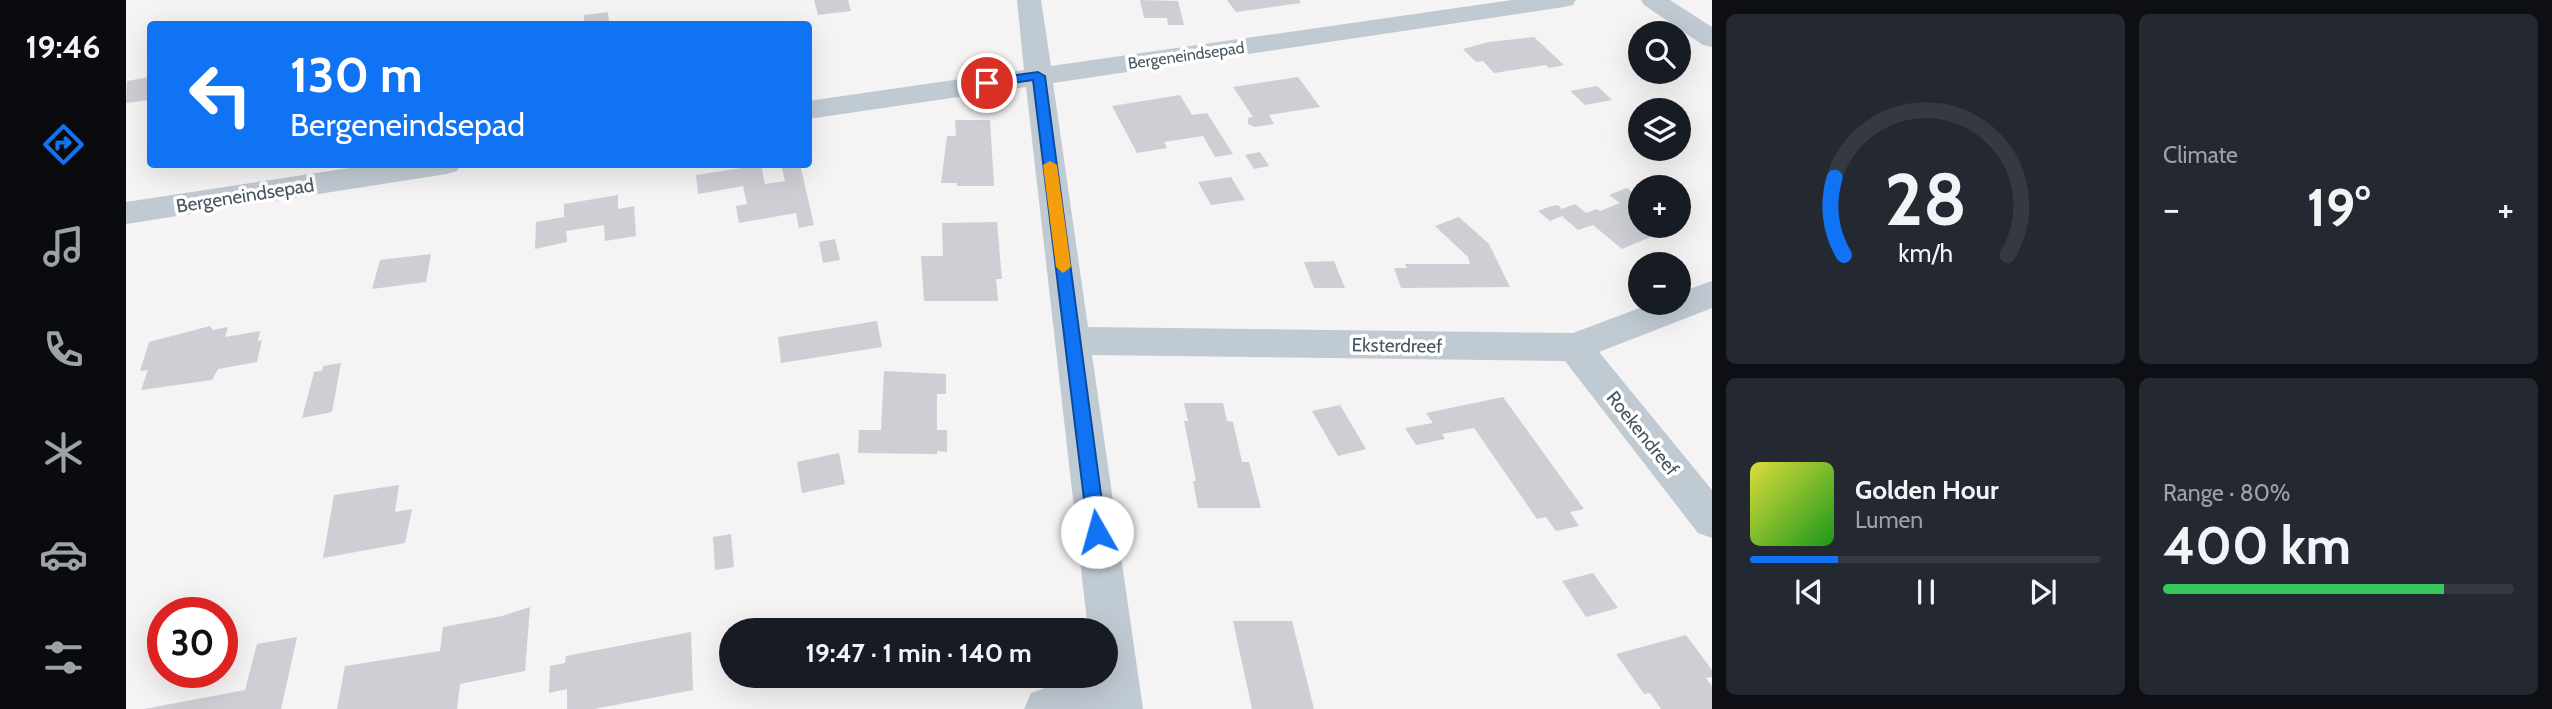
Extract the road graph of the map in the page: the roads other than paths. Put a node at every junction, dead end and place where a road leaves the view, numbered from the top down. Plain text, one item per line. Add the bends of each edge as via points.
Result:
1 (1029, 0) edge
2 (1564, 0) edge
3 (1653, 0) edge
4 (1712, 38) edge
5 (1038, 76) junction
6 (812, 109) edge
7 (421, 168) edge
8 (126, 213) edge
9 (1712, 294) edge
10 (1073, 341) junction
11 (1574, 347) junction
12 (1712, 520) edge
13 (1119, 702) edge
14 (1047, 709) edge

1 - 5 street
2 - 5 street, Bergeneindsepad
3 - 4 street
5 - 6 street, Bergeneindsepad
5 - 10 street
7 - 8 street, Bergeneindsepad
9 - 11 street, Eksterdreef
10 - 11 street, Eksterdreef
10 - 13 street
11 - 12 street, Roekendreef
13 - 14 street

